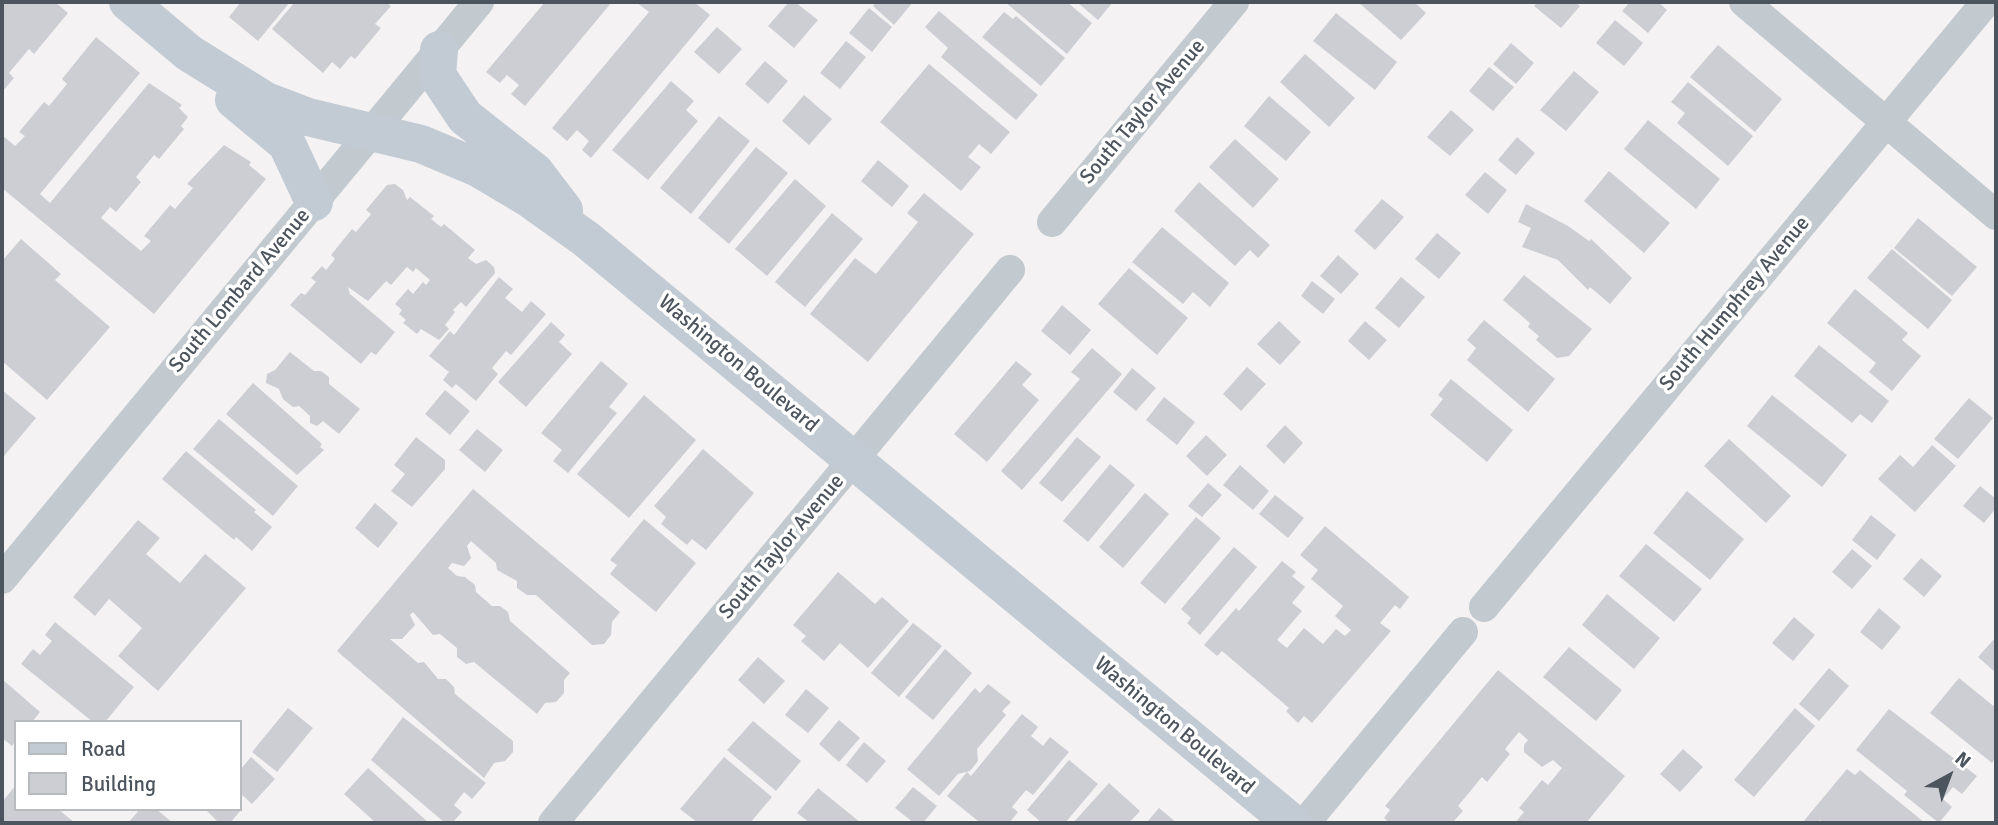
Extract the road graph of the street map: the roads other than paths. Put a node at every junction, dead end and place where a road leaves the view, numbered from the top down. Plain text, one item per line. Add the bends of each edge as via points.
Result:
1 (128, 2) edge
2 (479, 2) edge
3 (1234, 2) edge
4 (1744, 2) edge
5 (1986, 2) edge
6 (439, 50) junction
7 (189, 53) junction
8 (1886, 122) junction
9 (372, 132) junction
10 (314, 202) junction
11 (1996, 215) edge
12 (1052, 222) dead end
13 (586, 239) junction
14 (1010, 270) dead end
15 (853, 460) junction
16 (2, 579) edge
17 (1484, 607) dead end
18 (1463, 632) dead end
19 (553, 823) edge
20 (1292, 823) edge
21 (1305, 823) edge

1 - 7 street, Washington Boulevard
2 - 6 street, South Lombard Avenue
3 - 12 street, South Taylor Avenue
4 - 8 street
5 - 8 street, South Humphrey Avenue
6 - 9 street, South Lombard Avenue
6 - 13 street via 437,75 465,117 535,172
7 - 9 street, Washington Boulevard via 267,101 308,117
7 - 10 street via 232,99 287,144
8 - 11 street
8 - 17 street, South Humphrey Avenue
9 - 10 street, South Lombard Avenue
9 - 13 street, Washington Boulevard via 421,144 478,168
10 - 16 street, South Lombard Avenue
13 - 15 street, Washington Boulevard
14 - 15 street, South Taylor Avenue
15 - 19 street, South Taylor Avenue
15 - 20 street, Washington Boulevard
18 - 21 street

